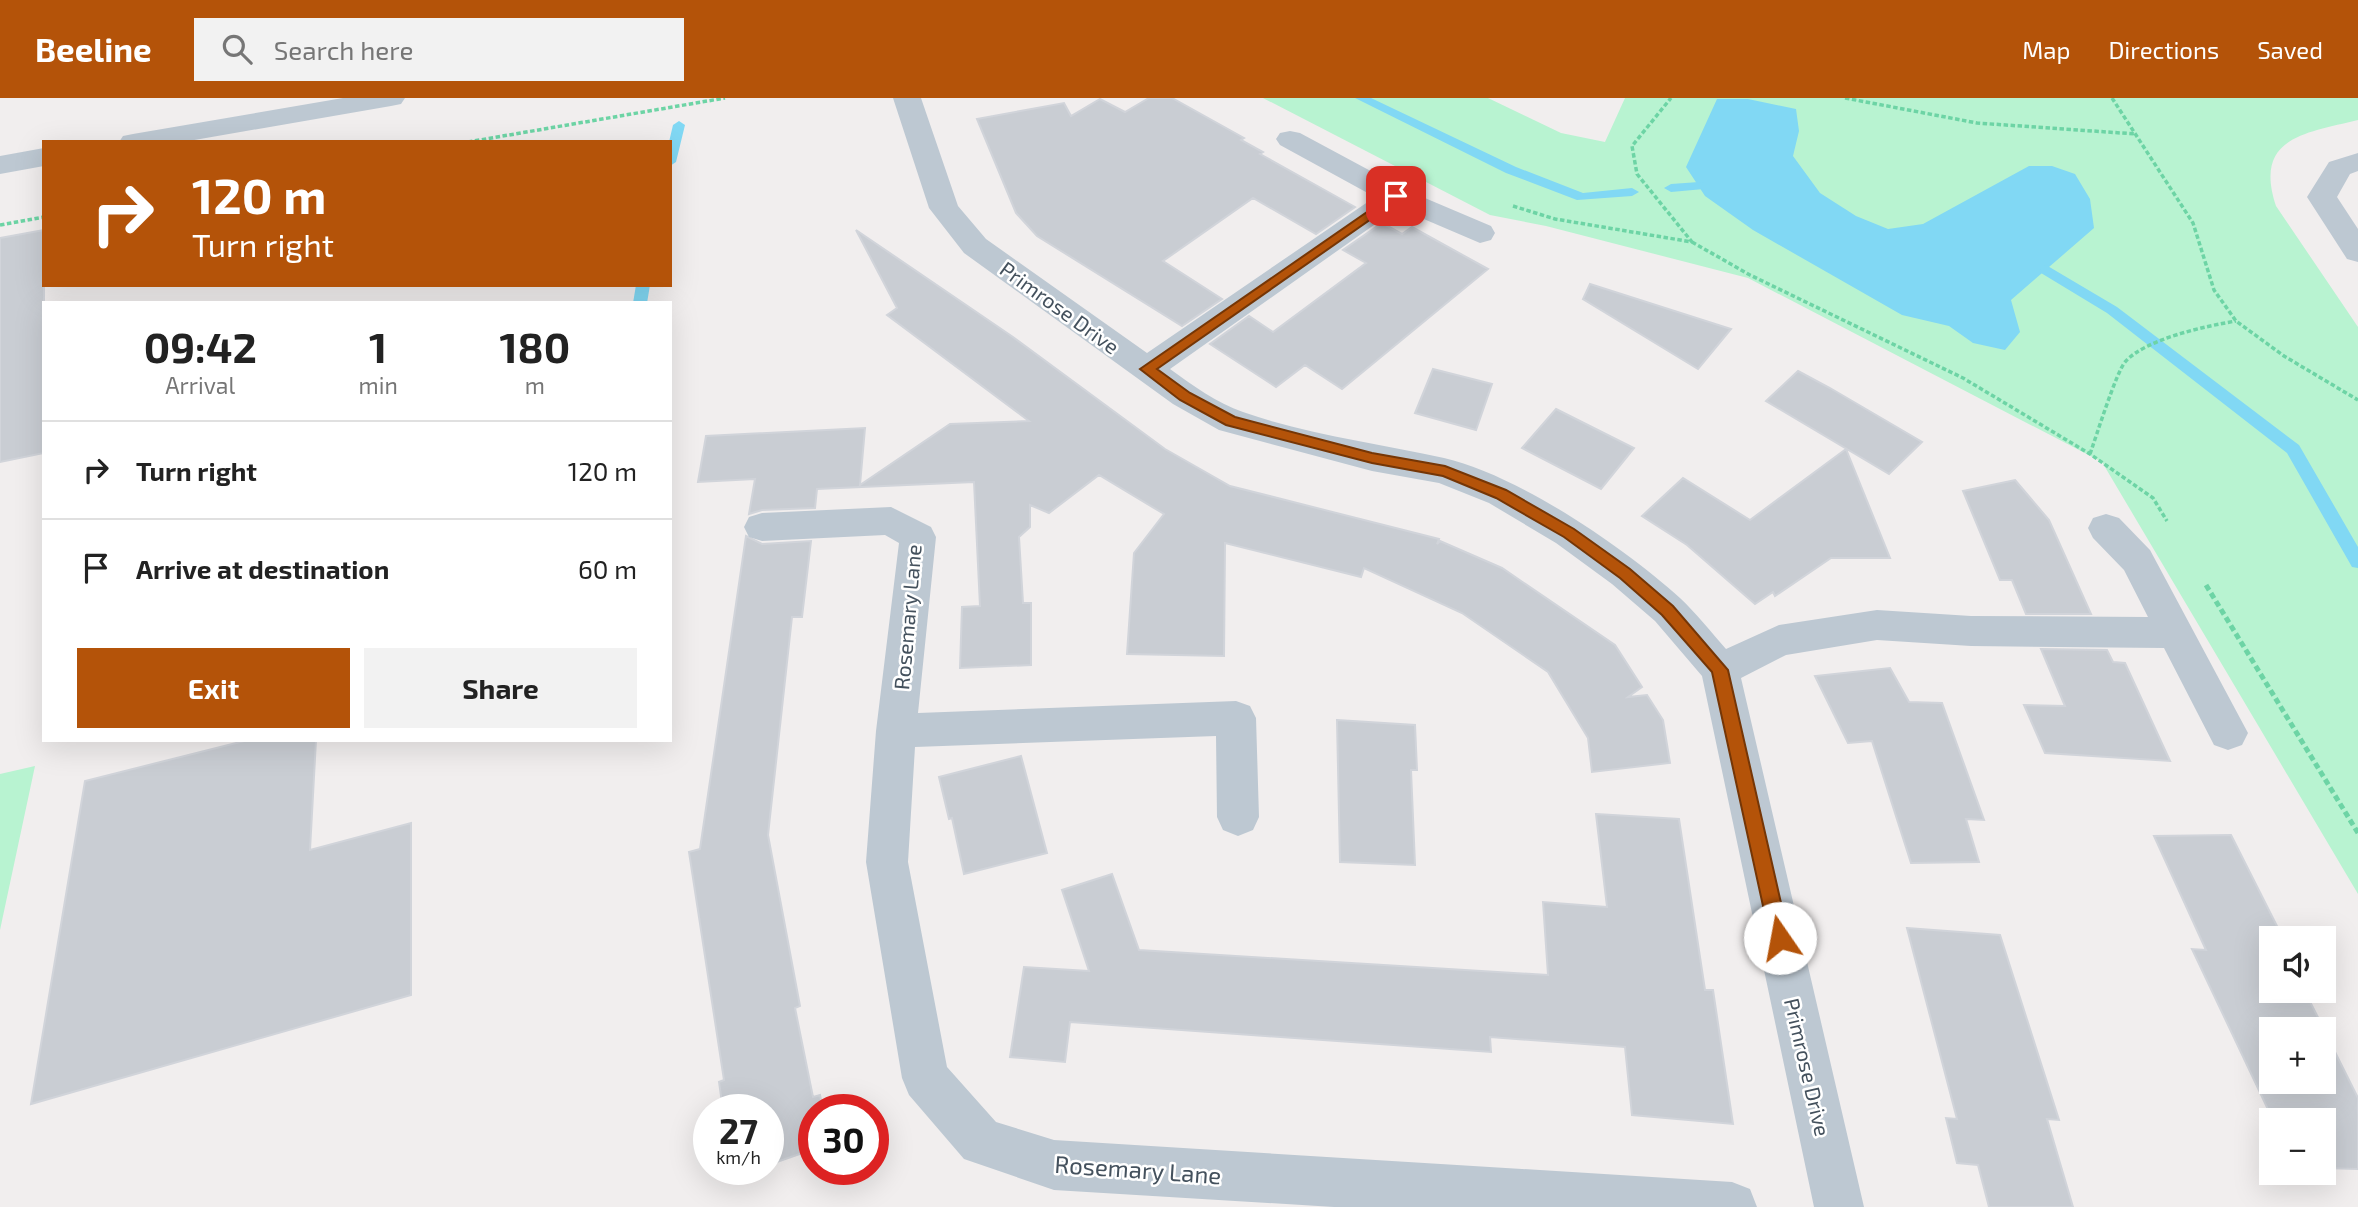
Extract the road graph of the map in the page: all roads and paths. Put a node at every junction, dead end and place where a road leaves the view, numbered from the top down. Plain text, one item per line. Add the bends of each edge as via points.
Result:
1 (391, 98) edge
2 (724, 98) edge
3 (907, 98) edge
4 (1671, 98) edge
5 (1846, 98) edge
6 (2112, 98) edge
7 (2137, 134) junction
8 (1290, 139) dead end
9 (145, 140) edge
10 (480, 140) edge
11 (42, 157) edge
12 (2358, 162) edge
13 (0, 165) edge
14 (1396, 196) junction
15 (1507, 204) dead end
16 (42, 217) edge
17 (0, 225) edge
18 (1480, 233) dead end
19 (1692, 242) junction
20 (2358, 252) edge
21 (2236, 321) junction
22 (1147, 369) junction
23 (2358, 400) edge
24 (2090, 454) junction
25 (2168, 522) dead end
26 (762, 527) dead end
27 (2106, 528) dead end
28 (2203, 579) dead end
29 (2176, 633) junction
30 (1720, 670) junction
31 (897, 731) junction
32 (2228, 733) dead end
33 (1238, 817) dead end
34 (2358, 833) edge
35 (1732, 1207) edge
36 (1839, 1207) edge

1 - 9 street
2 - 10 path
3 - 22 street, Primrose Drive via 944,208 975,246
4 - 19 path via 1632,146 1637,174
5 - 7 path via 1977,123
6 - 7 path
7 - 21 path via 2193,223 2214,290
8 - 14 street
11 - 13 street
12 - 20 street via 2339,167 2322,197
14 - 18 street
14 - 22 street
15 - 19 path via 1555,219
16 - 17 path
19 - 24 path via 1963,378
21 - 23 path
21 - 24 path via 2201,326 2124,363
22 - 30 street, Primrose Drive via 1231,421 1372,458 1445,471 1501,494 1569,533 1625,573 1668,610
24 - 25 path via 2153,498
26 - 31 street, Rosemary Lane via 891,521 918,537
27 - 29 street via 2137,560
28 - 34 path
29 - 30 street via 1877,625 1779,641
29 - 32 street
30 - 36 street, Primrose Drive
31 - 33 street via 1236,718
31 - 35 street, Rosemary Lane via 887,862 926,1078 981,1142 1054,1165

